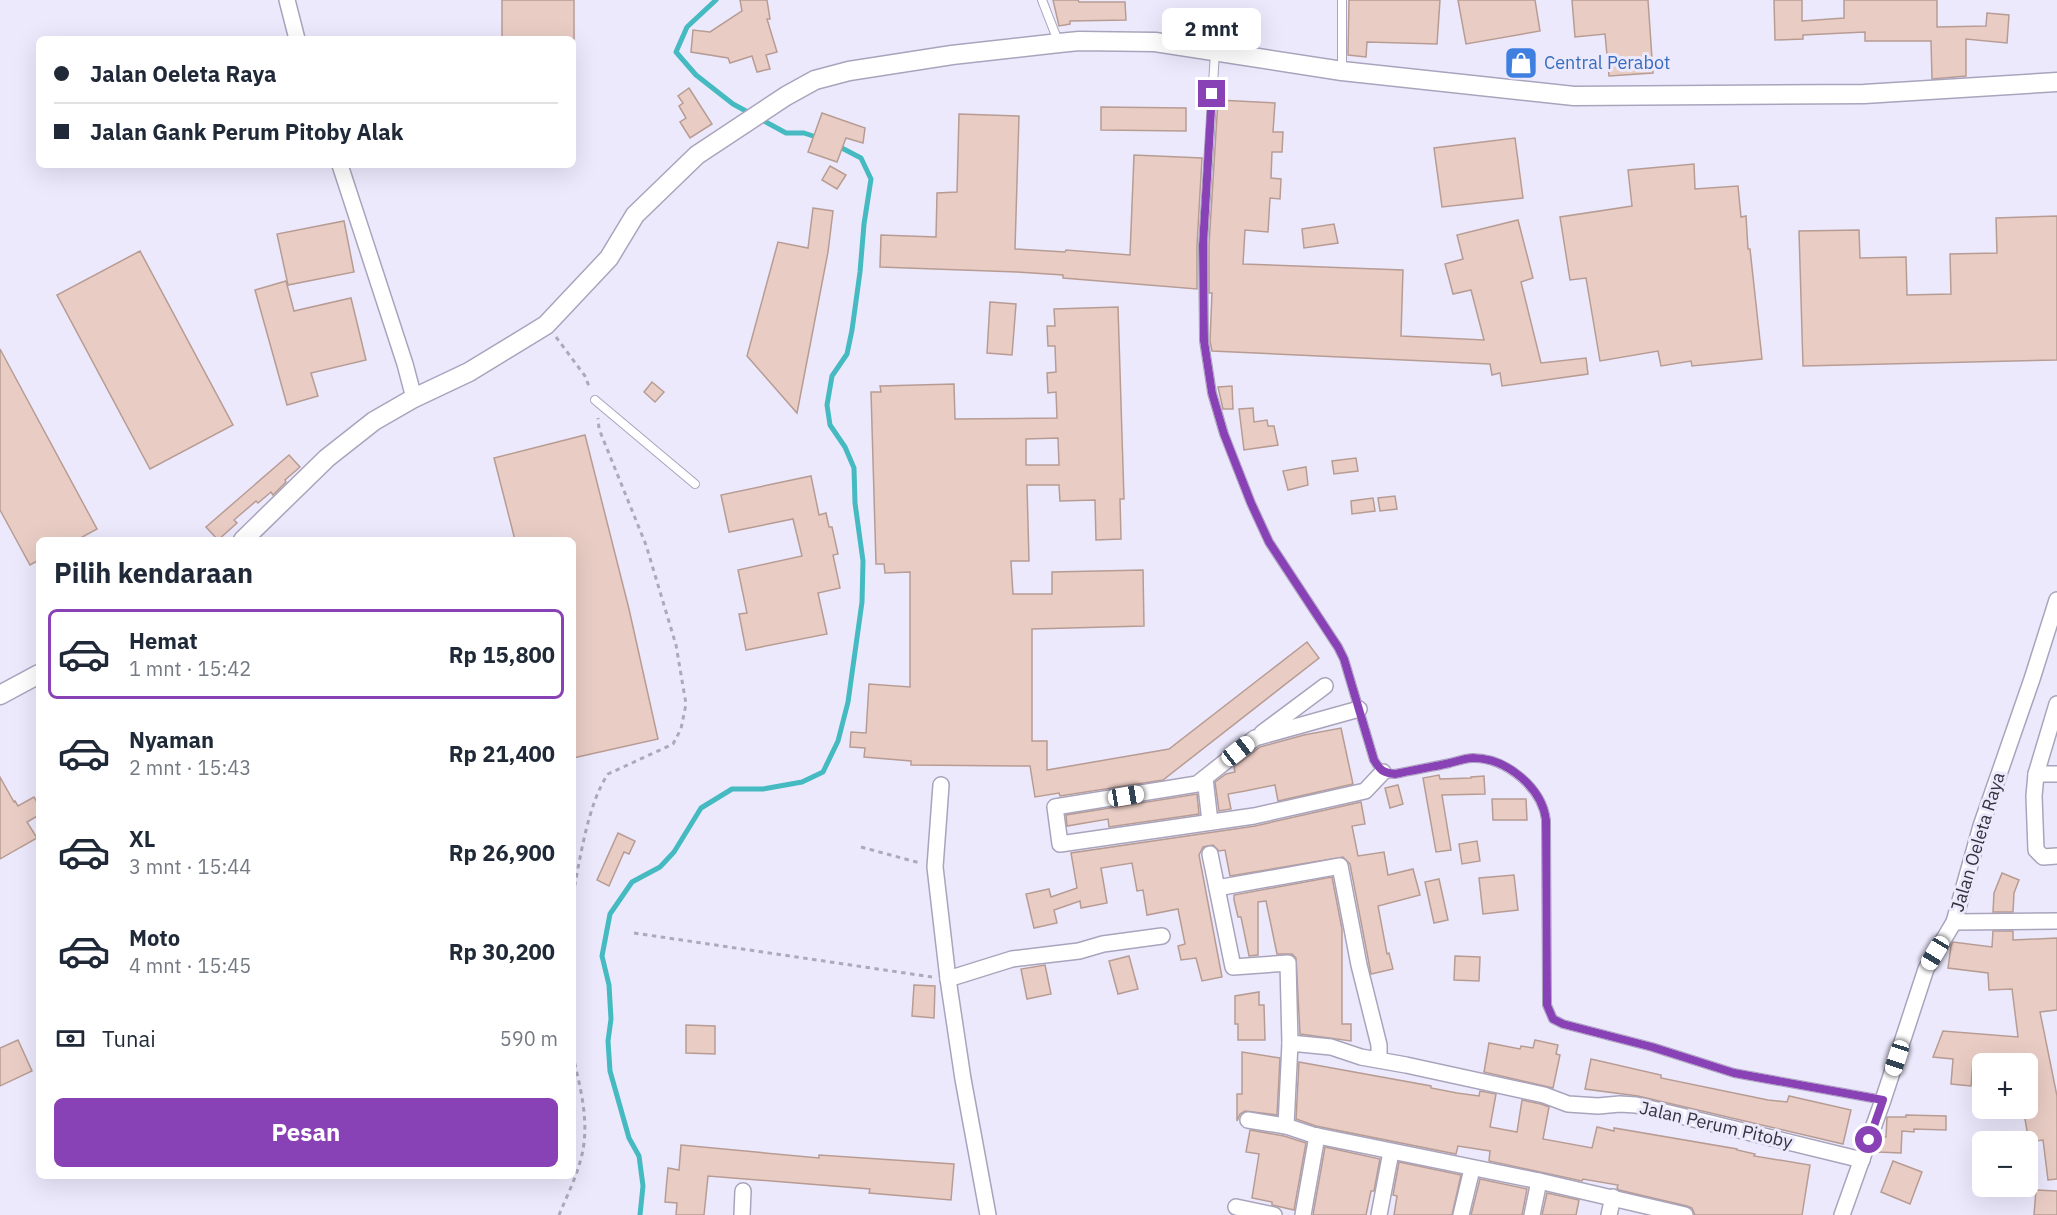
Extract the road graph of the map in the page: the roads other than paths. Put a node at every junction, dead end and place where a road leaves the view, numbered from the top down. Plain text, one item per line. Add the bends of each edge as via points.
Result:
1 (287, 0) edge
2 (1042, 0) edge
3 (1342, 0) edge
4 (296, 36) edge
5 (1059, 43) junction
6 (1215, 51) junction
7 (1342, 71) junction
8 (2057, 82) edge
9 (341, 168) edge
10 (414, 398) junction
11 (595, 400) road end
12 (695, 484) dead end
13 (246, 537) edge
14 (2057, 600) edge
15 (36, 676) edge
16 (1325, 686) dead end
17 (0, 695) edge
18 (2057, 704) edge
19 (1359, 709) junction
20 (1255, 738) junction
21 (1383, 772) junction
22 (2036, 774) junction
23 (2057, 774) edge
24 (1205, 778) junction
25 (941, 785) dead end
26 (1210, 822) junction
27 (1210, 854) dead end
28 (2057, 856) edge
29 (1217, 888) junction
30 (2057, 921) edge
31 (1954, 922) junction
32 (1162, 936) dead end
33 (948, 979) junction
34 (1290, 1043) junction
35 (1379, 1060) junction
36 (1883, 1100) junction
37 (1248, 1120) dead end
38 (1286, 1126) junction
39 (1317, 1136) junction
40 (1391, 1152) junction
41 (1862, 1160) junction
42 (1472, 1169) junction
43 (1536, 1181) junction
44 (743, 1191) dead end
45 (1613, 1197) junction
46 (1236, 1207) dead end
47 (742, 1215) edge
48 (988, 1215) edge
49 (1274, 1215) edge
50 (1303, 1215) edge
51 (1379, 1215) edge
52 (1461, 1215) edge
53 (1532, 1215) edge
54 (1609, 1215) edge
55 (1684, 1215) edge
56 (1842, 1215) edge

1 - 4 street
2 - 5 lane
3 - 7 lane
5 - 6 street via 1155,42
5 - 10 street via 952,55 815,80 697,155 635,215 609,258 546,325 469,372
6 - 7 street
6 - 19 lane via 1203,224 1204,341 1212,393 1260,523 1338,647
7 - 8 street via 1574,96 1864,94
9 - 10 street
10 - 13 street via 374,421 335,452
11 - 12 lane
14 - 31 street, Jalan Oeleta Raya via 1981,826
15 - 17 street
16 - 20 street
18 - 22 street
19 - 20 street
19 - 21 lane via 1374,760
20 - 24 street
21 - 26 street via 1365,790 1254,816
21 - 36 lane via 1395,774 1473,758 1496,762 1512,771 1538,796 1546,820 1547,1005 1553,1019 1734,1073
22 - 23 street
22 - 28 street via 2036,850 2043,857
24 - 26 street
24 - 26 street via 1197,784 1055,807 1060,844
25 - 33 street via 935,867
27 - 29 street
29 - 34 street via 1233,968 1288,963
29 - 35 street via 1341,866
30 - 31 street
31 - 36 street, Jalan Oeleta Raya via 1926,969
32 - 33 street via 1012,959
33 - 48 street
34 - 35 street, Jalan Perum Pitoby via 1330,1047
34 - 38 street
35 - 41 street, Jalan Perum Pitoby via 1544,1095 1568,1104 1636,1105
36 - 41 street, Jalan Oeleta Raya
37 - 38 street
38 - 39 street
39 - 40 street
39 - 50 street
40 - 42 street
40 - 51 street
41 - 56 street, Jalan Oeleta Raya
42 - 43 street
42 - 52 street
43 - 45 street
43 - 53 street
44 - 47 street
45 - 54 street
45 - 55 street
46 - 49 street

